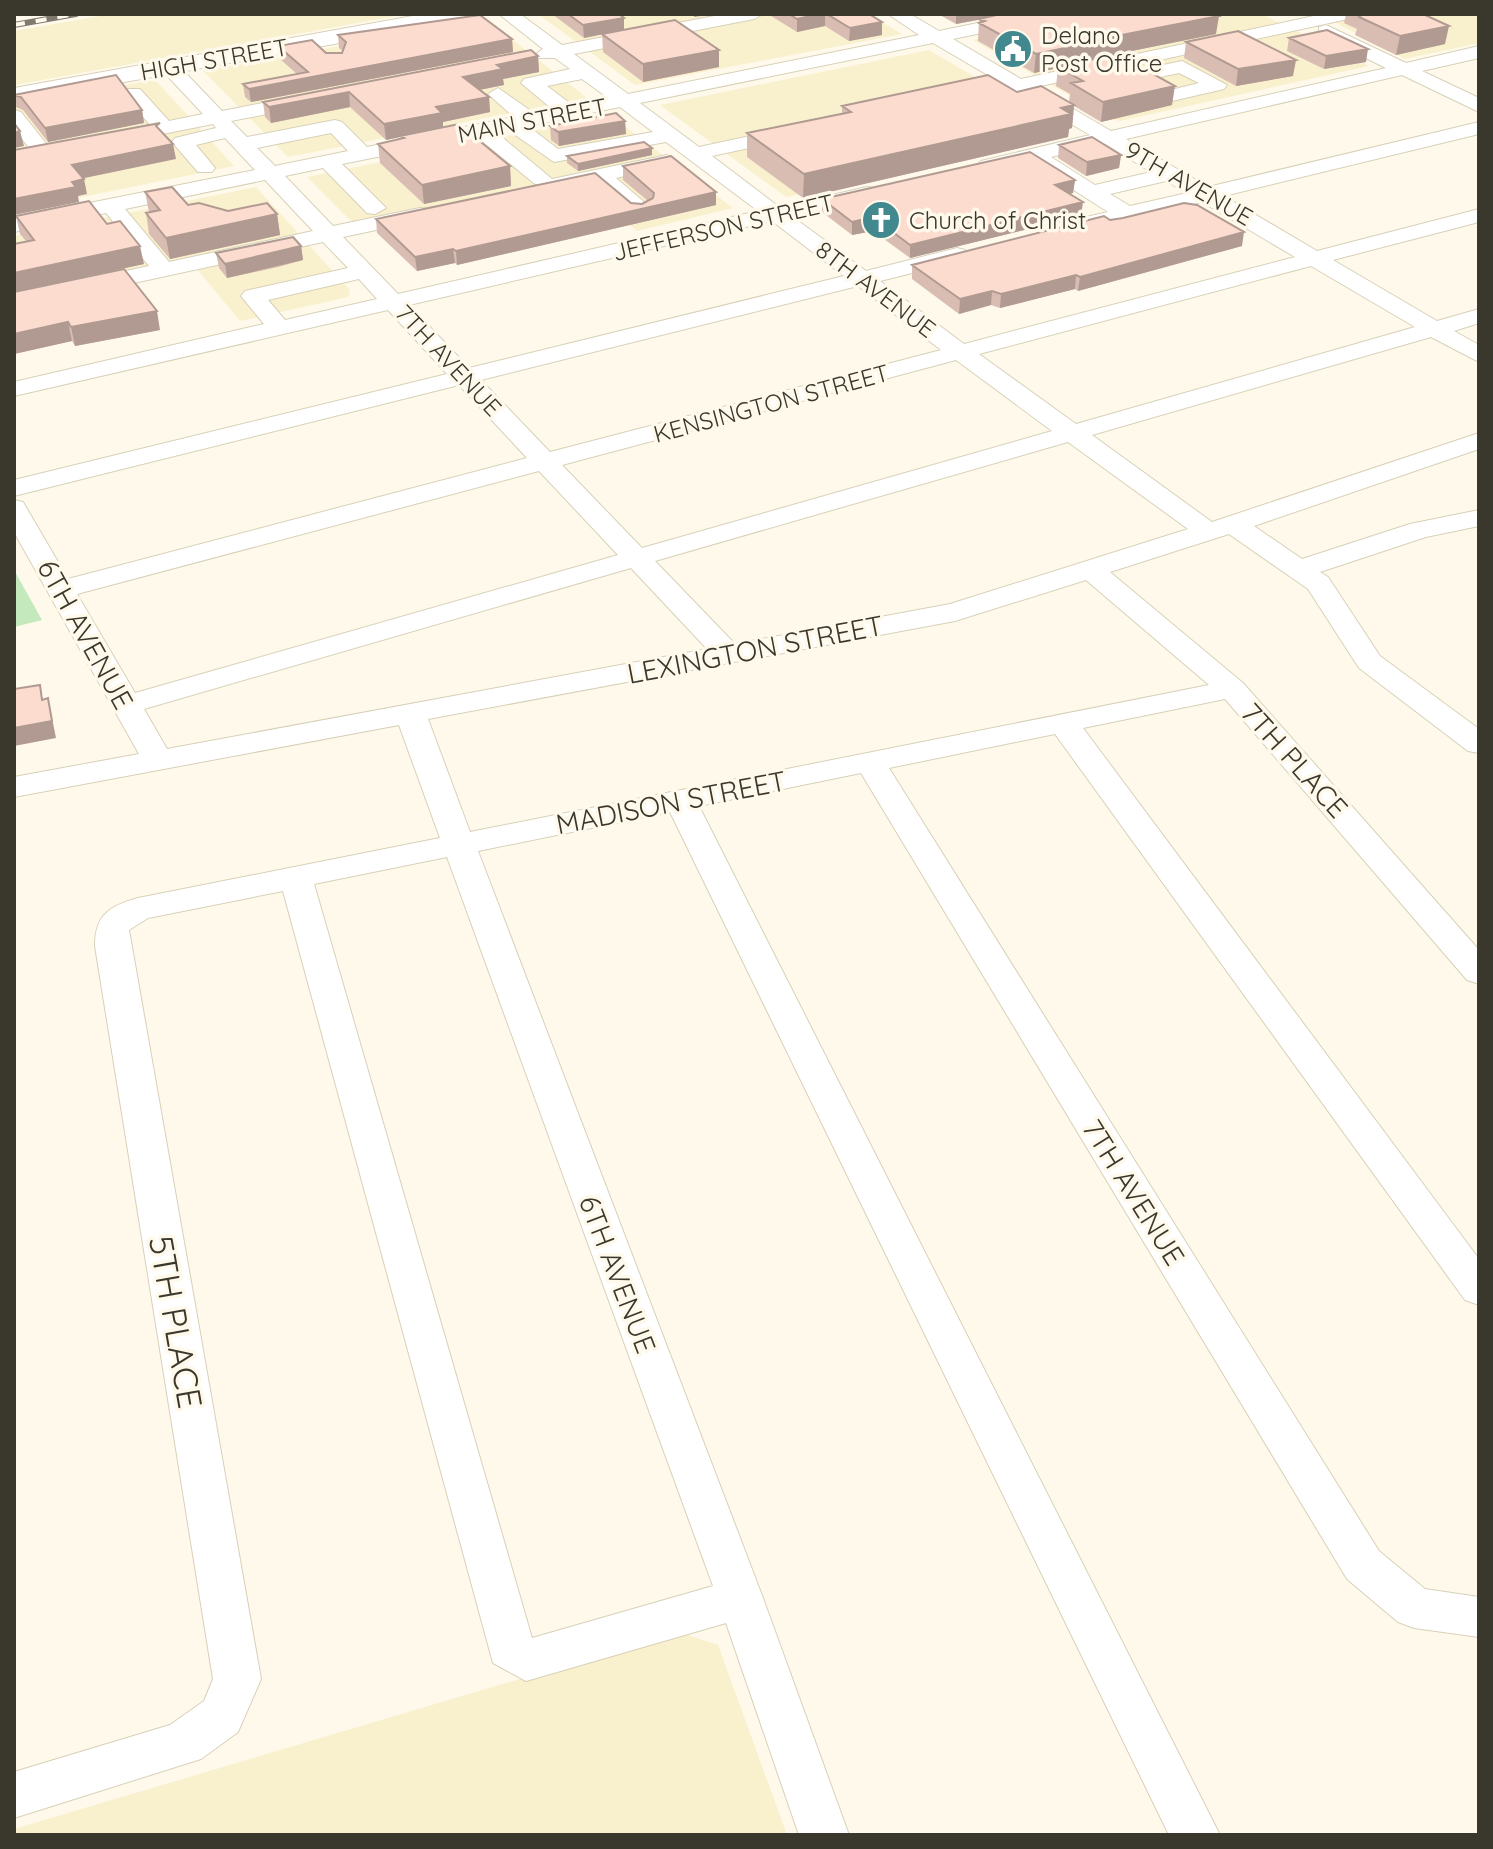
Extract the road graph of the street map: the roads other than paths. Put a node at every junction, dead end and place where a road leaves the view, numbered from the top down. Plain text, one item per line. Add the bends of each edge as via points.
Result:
1 (461, 14) edge
2 (508, 14) edge
3 (754, 14) edge
4 (897, 14) edge
5 (1049, 14) edge
6 (1289, 14) edge
7 (1348, 14) edge
8 (1014, 17) edge
9 (1308, 23) junction
10 (938, 37) junction
11 (315, 40) junction
12 (1264, 42) junction
13 (900, 45) junction
14 (1289, 46) edge
15 (558, 51) junction
16 (1479, 52) edge
17 (337, 59) edge
18 (519, 59) edge
19 (828, 60) junction
20 (927, 61) dead end
21 (1329, 65) edge
22 (169, 67) junction
23 (1405, 69) junction
24 (1305, 71) dead end
25 (586, 72) junction
26 (854, 77) dead end
27 (1358, 80) junction
28 (715, 83) junction
29 (1017, 83) junction
30 (1334, 85) junction
31 (977, 90) edge
32 (133, 93) edge
33 (498, 94) dead end
34 (14, 95) edge
35 (1172, 95) edge
36 (752, 97) dead end
37 (321, 98) edge
38 (624, 101) junction
39 (1479, 106) edge
40 (568, 112) junction
41 (672, 113) dead end
42 (1207, 114) junction
43 (14, 116) edge
44 (647, 118) junction
45 (524, 127) junction
46 (164, 128) junction
47 (1479, 128) edge
48 (809, 129) edge
49 (481, 130) junction
50 (231, 131) junction
51 (669, 135) junction
52 (1109, 137) junction
53 (104, 139) edge
54 (640, 141) junction
55 (37, 145) edge
56 (59, 148) edge
57 (363, 154) junction
58 (694, 154) junction
59 (1033, 155) junction
60 (14, 157) edge
61 (327, 161) junction
62 (205, 168) dead end
63 (971, 169) edge
64 (271, 173) junction
65 (1176, 175) junction
66 (592, 177) junction
67 (885, 181) edge
68 (1205, 183) junction
69 (188, 189) junction
70 (1092, 192) junction
71 (407, 201) dead end
72 (111, 205) junction
73 (375, 208) junction
74 (205, 209) edge
75 (641, 209) edge
76 (435, 211) edge
77 (273, 213) edge
78 (776, 214) junction
79 (1127, 214) junction
80 (1479, 215) edge
81 (317, 220) junction
82 (14, 225) edge
83 (1038, 236) edge
84 (897, 249) edge
85 (979, 250) edge
86 (1317, 258) junction
87 (358, 264) junction
88 (920, 265) junction
89 (163, 269) junction
90 (862, 279) junction
91 (14, 302) edge
92 (395, 302) junction
93 (1479, 316) edge
94 (280, 329) junction
95 (1434, 329) junction
96 (960, 352) junction
97 (1479, 355) edge
98 (463, 378) junction
99 (14, 389) edge
100 (1075, 433) junction
101 (1479, 441) edge
102 (548, 462) junction
103 (14, 488) edge
104 (14, 508) edge
105 (1479, 518) edge
106 (1221, 528) junction
107 (636, 558) junction
108 (1090, 569) junction
109 (1298, 570) junction
110 (62, 589) junction
111 (728, 654) junction
112 (1232, 689) junction
113 (126, 705) junction
114 (410, 713) junction
115 (1063, 723) junction
116 (1479, 744) edge
117 (158, 760) junction
118 (870, 762) junction
119 (14, 787) edge
120 (680, 800) junction
121 (458, 845) junction
122 (296, 878) junction
123 (112, 925) joint
124 (1479, 972) edge
125 (1479, 1289) edge
126 (740, 1598) junction
127 (1479, 1617) edge
128 (14, 1795) edge
129 (824, 1835) edge
130 (1195, 1835) edge

1 - 11 main road, HIGH STREET
2 - 15 street, 8TH AVENUE
3 - 15 street
4 - 10 street, 9TH AVENUE
5 - 8 street, MAIN STREET
6 - 9 street
7 - 9 street
8 - 10 street, MAIN STREET
9 - 12 street
9 - 23 street
10 - 13 street, MAIN STREET
10 - 29 street, 9TH AVENUE
11 - 17 street
11 - 22 main road, HIGH STREET
12 - 14 street
12 - 29 street via 1239,38
13 - 19 street, MAIN STREET
13 - 20 street
15 - 18 street
15 - 25 street, 8TH AVENUE
16 - 23 street
19 - 26 street
19 - 28 street, MAIN STREET
21 - 27 street
22 - 34 main road, HIGH STREET
22 - 50 street, 7TH AVENUE
23 - 27 street
23 - 39 street
24 - 30 street
25 - 38 street, 8TH AVENUE
25 - 40 street via 531,83
27 - 30 street
28 - 36 street
28 - 38 street, MAIN STREET
29 - 31 street
29 - 52 street, 9TH AVENUE
30 - 42 street
32 - 46 street
33 - 45 street
35 - 42 street
37 - 50 street
38 - 40 street, MAIN STREET
38 - 44 street, 8TH AVENUE
40 - 45 street, MAIN STREET
41 - 44 street
42 - 52 street
43 - 55 street
44 - 45 street
44 - 51 street, 8TH AVENUE
45 - 49 street, MAIN STREET
45 - 54 street via 557,156
46 - 50 street
46 - 53 street
47 - 68 street
48 - 58 street
49 - 57 street, MAIN STREET
49 - 66 street via 535,185
50 - 57 street via 335,126
50 - 62 street via 182,142
50 - 64 street, 7TH AVENUE
51 - 54 street
51 - 58 street, 8TH AVENUE
52 - 59 street
52 - 65 street, 9TH AVENUE
54 - 66 street via 563,162
56 - 60 street
57 - 61 street, MAIN STREET
58 - 66 street
58 - 78 street, 8TH AVENUE
59 - 63 street
59 - 70 street
61 - 64 street, MAIN STREET
61 - 73 street
64 - 69 street, MAIN STREET
64 - 81 street, 7TH AVENUE
65 - 68 street, 9TH AVENUE
65 - 70 street
66 - 75 street
67 - 78 street, JEFFERSON STREET
68 - 79 street
68 - 86 street, 9TH AVENUE
69 - 72 street, MAIN STREET
69 - 74 street
70 - 79 street
71 - 73 street
72 - 82 street, MAIN STREET
72 - 89 street
73 - 81 street
76 - 81 street
77 - 81 street
78 - 90 street, 8TH AVENUE
78 - 92 street, JEFFERSON STREET
79 - 83 street
80 - 86 street, KENSINGTON STREET
81 - 87 street, 7TH AVENUE
81 - 89 street
84 - 88 street
85 - 88 street
86 - 95 street, 9TH AVENUE
86 - 96 street, KENSINGTON STREET
87 - 92 street, 7TH AVENUE
87 - 94 street via 253,296
88 - 90 street
89 - 91 street
90 - 96 street, 8TH AVENUE
90 - 98 street
92 - 94 street, JEFFERSON STREET
92 - 98 street, 7TH AVENUE
93 - 95 street
94 - 99 street, JEFFERSON STREET
95 - 97 street, 9TH AVENUE
95 - 100 street
96 - 100 street, 8TH AVENUE
96 - 102 street, KENSINGTON STREET
98 - 102 street, 7TH AVENUE
98 - 103 street
100 - 106 street, 8TH AVENUE
100 - 107 street
101 - 106 street, LEXINGTON STREET
102 - 107 street, 7TH AVENUE
102 - 110 street, KENSINGTON STREET
104 - 110 street, 6TH AVENUE
105 - 109 street via 1420,530
106 - 108 street, LEXINGTON STREET
106 - 109 street, 8TH AVENUE
107 - 111 street, 7TH AVENUE
107 - 113 street
108 - 111 street, LEXINGTON STREET via 955,612
108 - 112 street, 7TH PLACE
109 - 116 street, 8TH AVENUE via 1328,596 1369,662
110 - 113 street, 6TH AVENUE
111 - 114 street, LEXINGTON STREET
112 - 115 street, MADISON STREET
112 - 124 street, 7TH PLACE
113 - 117 street, 6TH AVENUE
114 - 117 street, LEXINGTON STREET
114 - 121 street, 6TH AVENUE
115 - 118 street, MADISON STREET
115 - 125 street
117 - 119 street, LEXINGTON STREET
118 - 120 street, MADISON STREET
118 - 127 street, 7TH AVENUE via 1363,1565 1414,1608
120 - 121 street, MADISON STREET
120 - 130 street
121 - 122 street, MADISON STREET
121 - 126 street, 6TH AVENUE
122 - 123 street, MADISON STREET via 138,909
122 - 126 street via 509,1648 526,1660 545,1656
123 - 128 street, 5TH PLACE via 237,1679 221,1716 184,1743
126 - 129 street, 6TH AVENUE

